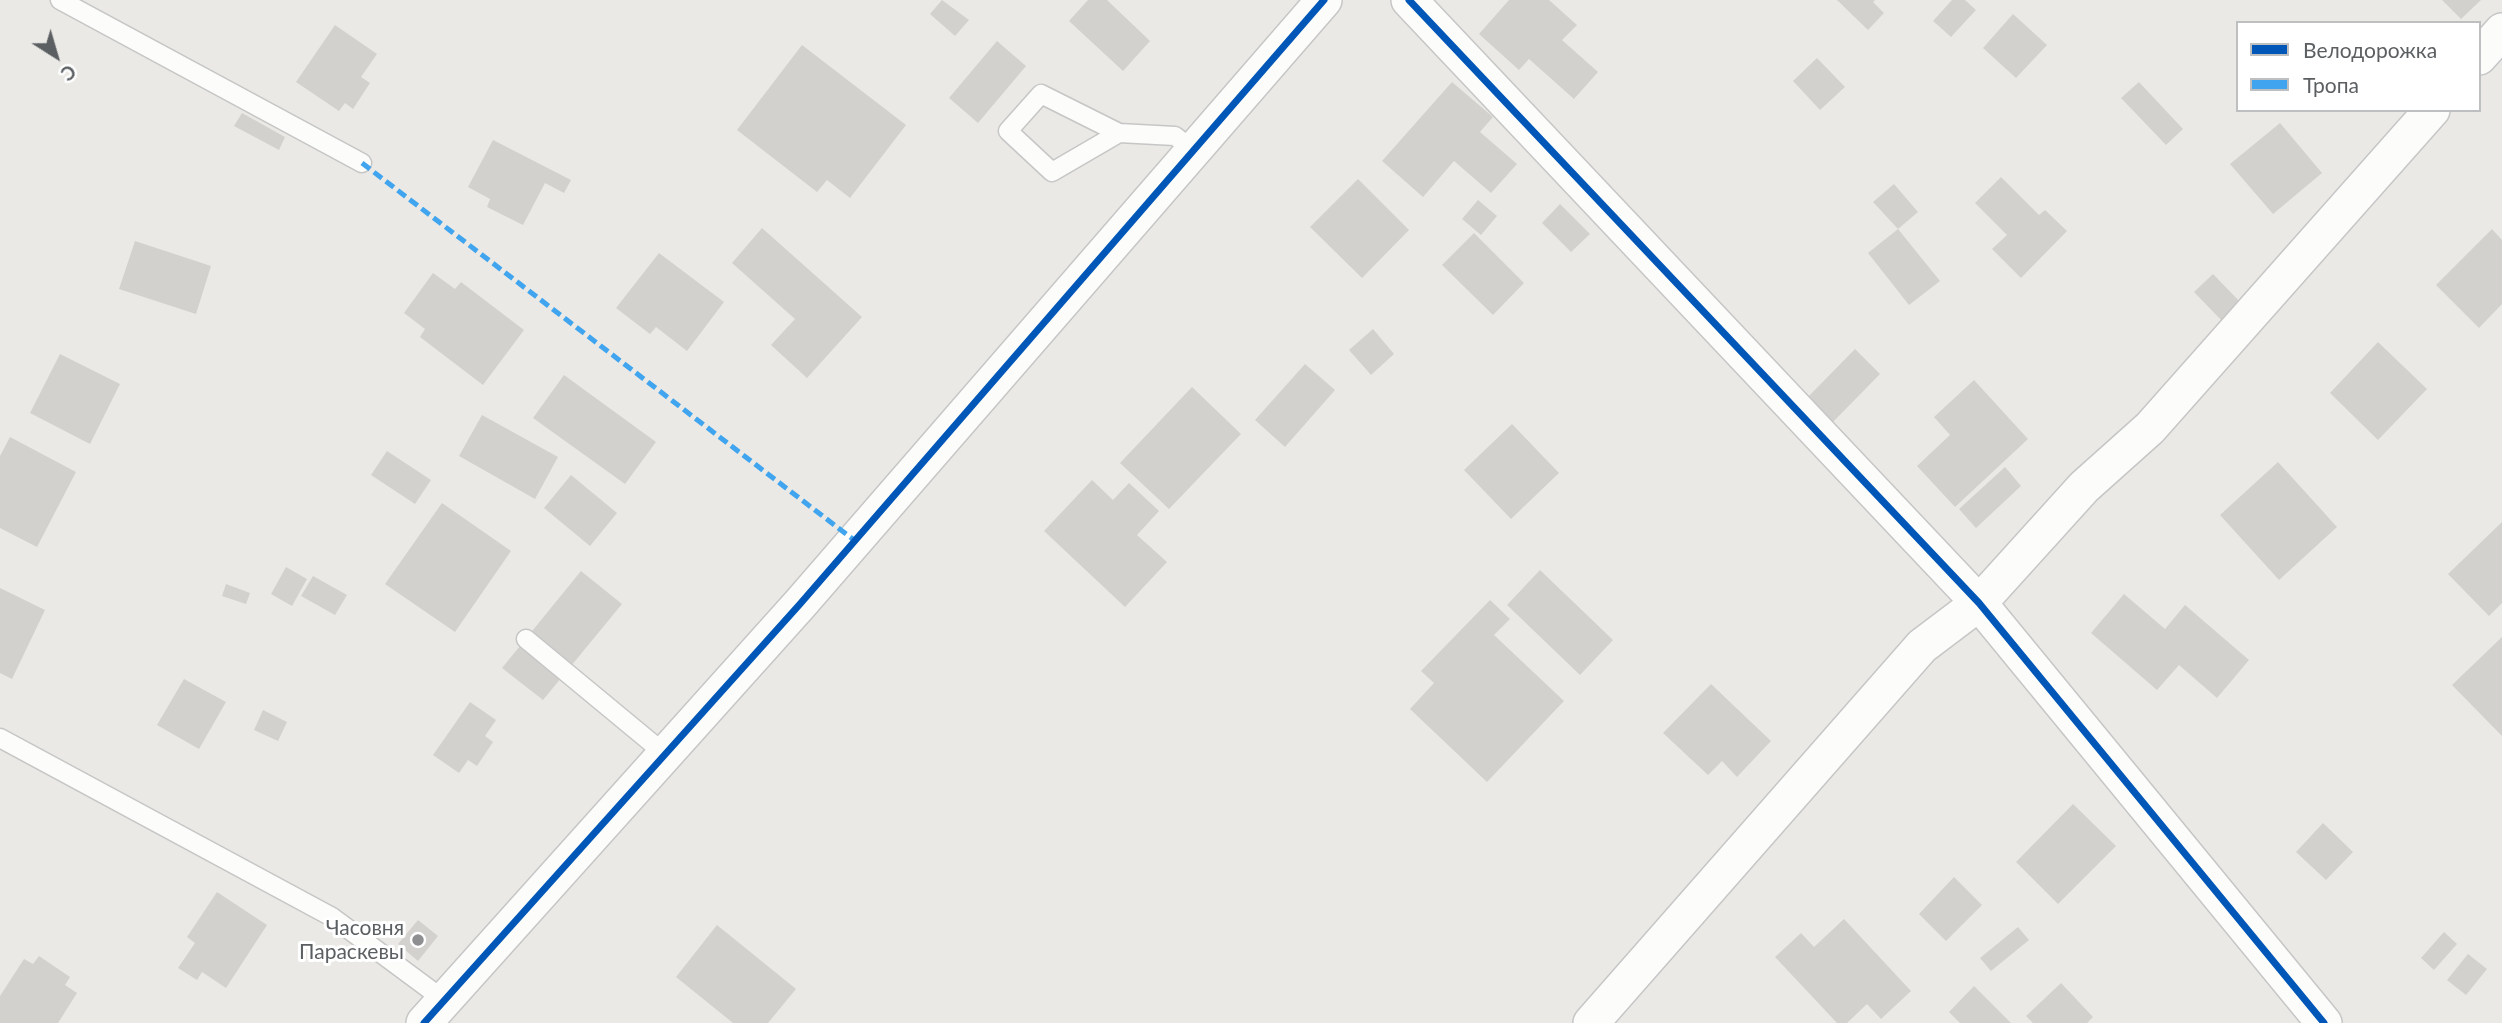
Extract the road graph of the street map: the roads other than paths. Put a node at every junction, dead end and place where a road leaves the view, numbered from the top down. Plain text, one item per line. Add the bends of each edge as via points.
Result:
1 (60, 0) edge
2 (1324, 0) edge
3 (1409, 0) edge
4 (2502, 31) edge
5 (2481, 55) edge
6 (2430, 112) edge
7 (1119, 133) junction
8 (1193, 150) junction
9 (362, 163) dead end
10 (1979, 603) junction
11 (526, 639) dead end
12 (0, 738) edge
13 (665, 754) junction
14 (434, 1012) edge
15 (1591, 1023) edge
16 (2324, 1023) edge

1 - 9 lane
2 - 8 street
3 - 10 street
4 - 5 street
6 - 10 street via 2150,428 2084,486
7 - 7 lane via 1052,172 1008,131 1041,94
7 - 8 lane via 1175,136
8 - 13 street
10 - 15 street via 1922,646
10 - 16 street
11 - 13 lane
12 - 14 lane via 331,917
13 - 14 street

